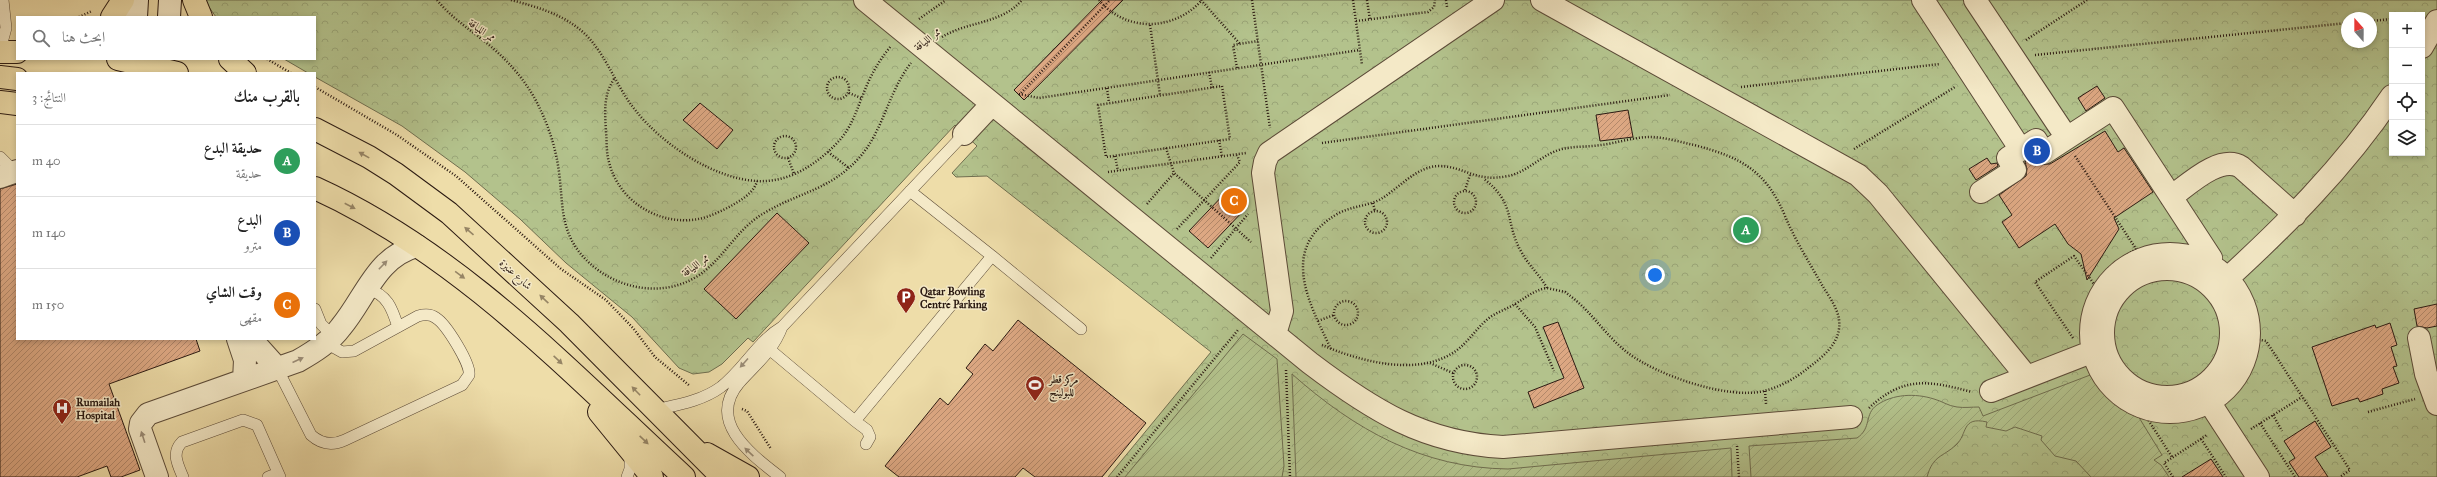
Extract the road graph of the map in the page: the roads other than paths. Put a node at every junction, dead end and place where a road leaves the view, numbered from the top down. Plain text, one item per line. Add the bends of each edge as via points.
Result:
1 (3, 0) edge
2 (122, 0) edge
3 (137, 0) edge
4 (170, 0) edge
5 (194, 0) edge
6 (865, 0) edge
7 (1494, 0) edge
8 (1542, 0) edge
9 (1923, 0) edge
10 (1975, 0) edge
11 (102, 14) edge
12 (136, 16) edge
13 (169, 16) edge
14 (201, 16) edge
15 (2437, 22) edge
16 (2425, 42) edge
17 (0, 51) edge
18 (16, 52) edge
19 (231, 60) edge
20 (128, 63) edge
21 (167, 69) edge
22 (244, 72) edge
23 (0, 77) edge
24 (16, 79) edge
25 (2389, 100) edge
26 (0, 102) edge
27 (16, 104) edge
28 (997, 108) junction
29 (316, 130) edge
30 (964, 134) joint
31 (2066, 139) junction
32 (2021, 150) junction
33 (316, 188) edge
34 (910, 191) junction
35 (1981, 192) dead end
36 (2171, 197) junction
37 (2295, 215) junction
38 (416, 246) junction
39 (992, 256) junction
40 (2207, 263) junction
41 (2124, 270) junction
42 (2221, 284) junction
43 (367, 289) junction
44 (316, 312) edge
45 (398, 327) junction
46 (1081, 329) dead end
47 (1280, 338) junction
48 (2419, 338) dead end
49 (330, 339) junction
50 (238, 340) edge
51 (252, 340) edge
52 (766, 346) junction
53 (2094, 351) junction
54 (277, 368) junction
55 (575, 376) junction
56 (2027, 377) junction
57 (244, 380) junction
58 (1991, 391) road end
59 (2205, 395) junction
60 (2435, 399) edge
61 (654, 410) junction
62 (1851, 417) road end
63 (855, 421) junction
64 (866, 444) dead end
65 (693, 449) junction
66 (629, 451) junction
67 (156, 476) edge
68 (276, 476) edge
69 (183, 477) edge
70 (627, 477) edge
71 (652, 477) edge
72 (684, 477) edge
73 (722, 477) edge
74 (748, 477) edge
75 (780, 477) edge
76 (2258, 477) edge

1 - 17 lane via 6,28
2 - 11 main road
3 - 12 street
4 - 13 street
5 - 14 main road
6 - 28 street
7 - 47 street via 1273,149 1266,157 1263,173 1282,311
8 - 56 street via 1858,176 1878,194
9 - 32 street
10 - 31 street
15 - 16 street
17 - 18 main road
19 - 22 main road
20 - 21 main road
23 - 24 main road
25 - 37 street via 2352,151
26 - 27 main road
28 - 30 street
28 - 47 street
61 -> 29 main road, شارع عنيزة via 569,323 449,213 369,157
30 - 34 lane
31 - 32 street via 2044,153 2036,140
31 - 36 street via 2113,108
32 - 35 street via 2008,158 2015,170
33 -> 38 main road via 357,209
34 - 39 lane
34 - 52 lane
36 - 37 street via 2217,165 2232,163 2241,166
36 - 40 street via 2211,258
37 - 42 street
43 -> 38 street via 390,258 398,252
38 -> 55 main road via 493,301
39 - 46 lane
39 - 63 lane
40 - 41 street via 2195,258 2170,254 2146,258
40 - 42 street
41 - 42 street via 2176,270
41 - 53 street via 2117,294 2107,310
41 - 53 street via 2098,290 2090,328
42 - 59 street via 2229,314 2231,338 2229,350
42 - 59 street via 2242,300 2248,318 2250,338 2248,351 2238,375 2230,386
43 - 45 lane via 386,299
43 - 49 street via 347,320
44 - 49 lane
45 - 49 lane via 354,351 342,352
45 - 54 lane via 424,314 439,320 467,363 470,371 468,379 462,385 338,444 323,443 311,435
47 - 62 street via 1337,383 1392,418 1413,428 1457,442 1480,446 1527,446
48 - 60 street
54 -> 49 street via 298,361
50 - 57 street via 245,360
51 - 54 street
52 -> 61 lane via 729,380 706,396
52 - 63 lane
75 -> 52 lane via 740,444 731,426 729,406 738,385
53 - 56 street
53 - 59 street via 2111,364 2122,379 2142,392 2166,397
53 - 59 street via 2103,377 2132,404 2171,413 2198,408
54 - 57 street
55 - 66 main road
55 -> 72 main road
56 - 58 street
67 -> 57 street via 142,434 141,423 144,418 148,414
59 - 76 street
61 - 65 main road, شارع عنيزة
63 - 64 lane via 869,433 869,441
65 - 73 main road, شارع عنيزة
65 - 74 main road, شارع عنيزة via 720,460
66 - 70 lane via 630,469
66 - 71 main road
68 - 69 lane via 260,430 253,422 243,420 182,442 178,446 176,457

